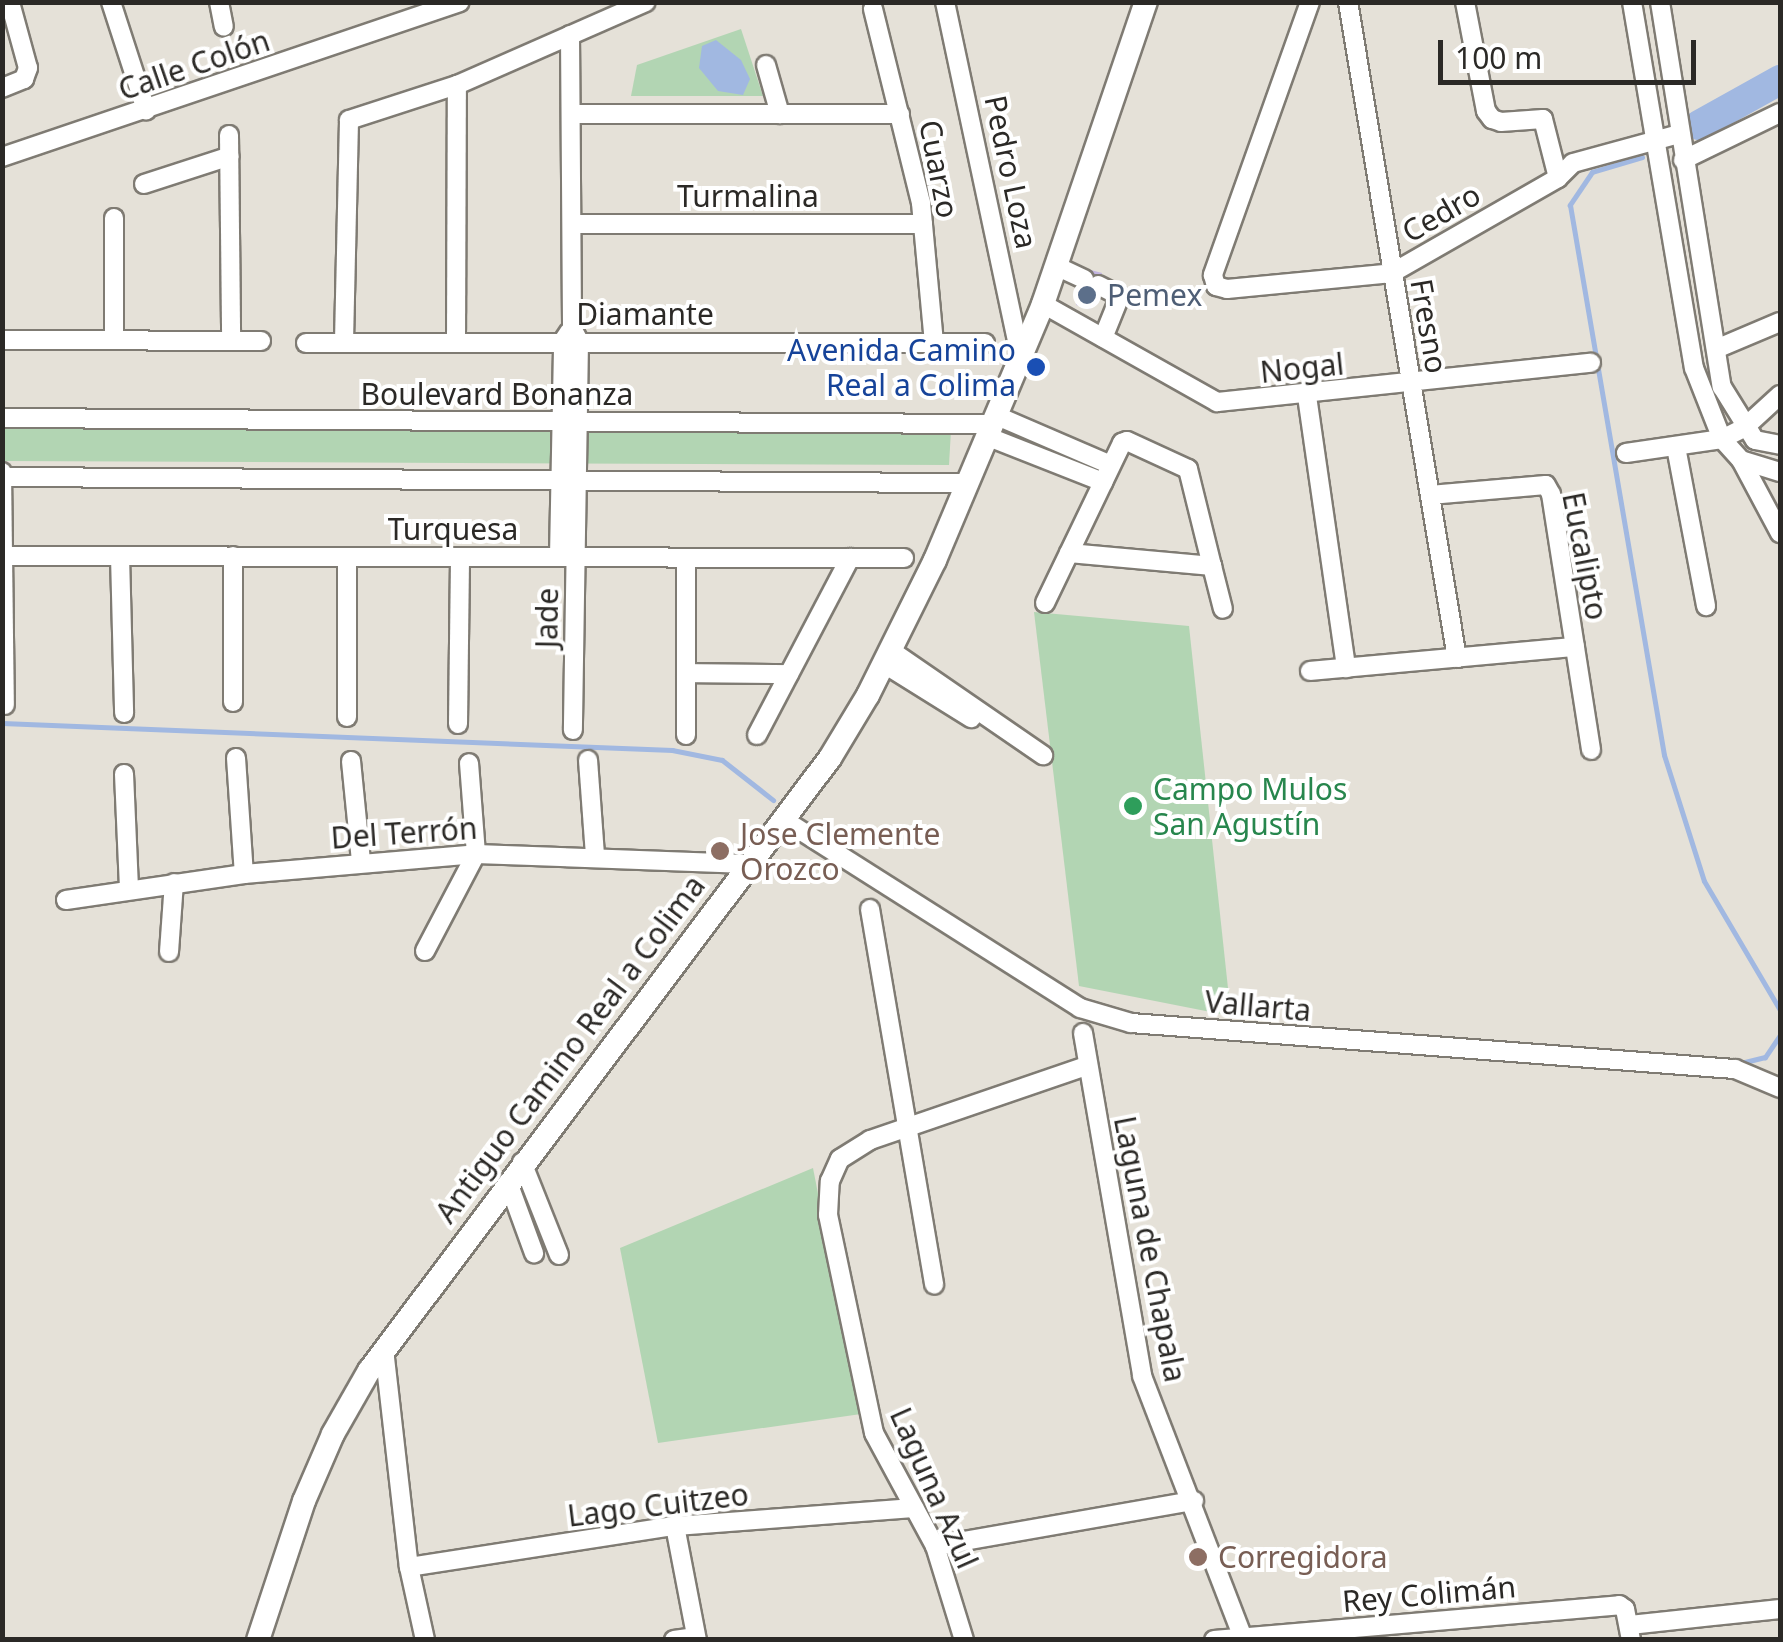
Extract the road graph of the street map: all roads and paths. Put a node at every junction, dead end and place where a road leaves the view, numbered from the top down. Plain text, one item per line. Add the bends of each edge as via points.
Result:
1 (111, 2) edge
2 (218, 2) edge
3 (459, 2) edge
4 (646, 2) edge
5 (945, 2) edge
6 (1146, 2) edge
7 (1310, 2) edge
8 (1348, 2) edge
9 (1465, 2) edge
10 (1632, 2) edge
11 (1660, 2) edge
12 (10, 6) dead end
13 (872, 9) dead end
14 (415, 10) edge
15 (224, 27) dead end
16 (570, 36) junction
17 (766, 65) dead end
18 (457, 85) junction
19 (2, 88) edge
20 (146, 110) junction
21 (1780, 113) edge
22 (571, 114) junction
23 (780, 114) junction
24 (900, 114) junction
25 (1679, 134) junction
26 (230, 135) dead end
27 (1653, 138) junction
28 (230, 156) junction
29 (2, 157) edge
30 (1683, 160) junction
31 (1558, 178) junction
32 (144, 184) dead end
33 (114, 218) dead end
34 (572, 224) junction
35 (923, 224) junction
36 (1056, 266) junction
37 (1392, 272) junction
38 (1043, 304) junction
39 (1780, 322) edge
40 (572, 337) junction
41 (1104, 338) junction
42 (2, 340) edge
43 (114, 340) junction
44 (230, 341) junction
45 (261, 341) dead end
46 (344, 341) junction
47 (456, 342) junction
48 (306, 343) dead end
49 (934, 343) junction
50 (985, 344) dead end
51 (1716, 349) junction
52 (1020, 355) junction
53 (1591, 363) dead end
54 (1411, 384) junction
55 (1780, 395) edge
56 (1307, 396) junction
57 (2, 418) edge
58 (570, 422) junction
59 (991, 425) junction
60 (1744, 428) junction
61 (1722, 438) junction
62 (1780, 445) edge
63 (1676, 447) junction
64 (1626, 453) dead end
65 (1741, 460) junction
66 (1780, 472) edge
67 (1107, 474) junction
68 (3, 475) edge
69 (568, 479) junction
70 (965, 483) junction
71 (1430, 495) junction
72 (1780, 533) edge
73 (1069, 553) junction
74 (4, 556) edge
75 (120, 556) junction
76 (233, 556) junction
77 (347, 556) junction
78 (460, 557) junction
79 (567, 557) junction
80 (686, 558) junction
81 (850, 558) junction
82 (904, 558) dead end
83 (1212, 566) junction
84 (1045, 603) dead end
85 (1706, 606) dead end
86 (1223, 609) dead end
87 (1575, 647) junction
88 (887, 656) junction
89 (1457, 658) junction
90 (1346, 668) junction
91 (1310, 671) dead end
92 (686, 674) junction
93 (789, 674) junction
94 (233, 702) dead end
95 (5, 705) edge
96 (124, 713) dead end
97 (347, 717) dead end
98 (458, 724) dead end
99 (573, 730) dead end
100 (686, 735) dead end
101 (757, 735) dead end
102 (1591, 750) dead end
103 (1043, 755) dead end
104 (236, 758) dead end
105 (588, 760) dead end
106 (351, 761) dead end
107 (468, 763) dead end
108 (124, 774) dead end
109 (784, 820) junction
110 (476, 854) junction
111 (595, 856) junction
112 (361, 862) junction
113 (747, 864) junction
114 (244, 874) junction
115 (174, 883) junction
116 (130, 889) junction
117 (66, 900) dead end
118 (870, 909) dead end
119 (425, 950) dead end
120 (169, 952) dead end
121 (1084, 1033) dead end
122 (1086, 1066) junction
123 (1780, 1088) edge
124 (910, 1127) junction
125 (522, 1162) junction
126 (508, 1182) junction
127 (534, 1253) dead end
128 (559, 1255) dead end
129 (934, 1285) dead end
130 (384, 1349) junction
131 (1194, 1501) junction
132 (914, 1508) junction
133 (675, 1526) junction
134 (935, 1546) junction
135 (409, 1567) junction
136 (1780, 1610) edge
137 (1630, 1632) edge
138 (1349, 1634) edge
139 (697, 1638) edge
140 (1244, 1638) edge
141 (258, 1640) edge
142 (425, 1640) edge
143 (674, 1640) edge
144 (964, 1640) edge
145 (1214, 1640) edge

1 - 20 street
2 - 15 street
3 - 14 street, Calle Colón
4 - 16 street
5 - 52 street, Pedro Loza
6 - 36 main road, Antiguo Camino Real a Colima
7 - 37 street, Cedro via 1214,274 1216,286
8 - 37 street, Fresno
9 - 31 street via 1486,111 1501,122 1543,119
10 - 27 street
11 - 25 street
12 - 19 street via 28,68 24,78
13 - 24 street, Cuarzo
14 - 20 street, Calle Colón
16 - 18 street
16 - 22 street, Jade
17 - 23 street
18 - 46 street via 349,120
18 - 47 street
20 - 29 street, Calle Colón
21 - 30 street
22 - 23 street
22 - 34 street, Jade
23 - 24 street
24 - 35 street, Cuarzo
25 - 27 street, Cedro
25 - 30 street
26 - 28 street
27 - 31 street, Cedro via 1573,163
27 - 61 street via 1694,368
28 - 32 street
28 - 44 street
30 - 51 street
31 - 37 street, Cedro
33 - 43 street
34 - 35 street, Turmalina
34 - 40 street, Jade
35 - 49 street, Cuarzo
36 - 38 main road, Antiguo Camino Real a Colima
36 - 41 street via 1120,296
37 - 54 street, Fresno
38 - 41 street, Nogal
38 - 52 main road, Antiguo Camino Real a Colima
39 - 51 street
40 - 47 street, Diamante
40 - 49 street, Diamante
40 - 58 street, Jade
41 - 56 street, Nogal via 1217,402
42 - 43 street
43 - 44 street
44 - 45 street
46 - 47 street, Diamante
46 - 48 street, Diamante
49 - 50 street, Diamante
51 - 60 street via 1722,387
52 - 59 main road, Antiguo Camino Real a Colima
53 - 54 street, Nogal
54 - 56 street, Nogal
54 - 71 street, Fresno
55 - 60 street
56 - 90 street
57 - 58 street, Boulevard Bonanza
58 - 59 street, Boulevard Bonanza
58 - 69 street, Jade
59 - 67 street
59 - 70 main road, Antiguo Camino Real a Colima
60 - 61 street
60 - 62 street via 1755,440
61 - 63 street
61 - 65 street
63 - 64 street
63 - 85 street
65 - 66 street
65 - 72 street
67 - 73 street
67 - 83 street via 1130,440 1185,465
68 - 69 street
68 - 74 street
69 - 70 street
69 - 79 street, Jade
70 - 88 main road, Antiguo Camino Real a Colima via 936,560
71 - 87 street, Eucalipto via 1546,485
71 - 89 street, Fresno
73 - 83 street
73 - 84 street
74 - 75 street, Turquesa
74 - 95 street
75 - 76 street, Turquesa
75 - 96 street
76 - 77 street, Turquesa
76 - 94 street
77 - 78 street, Turquesa
77 - 97 street
78 - 79 street, Turquesa
78 - 98 street
79 - 80 street, Turquesa
79 - 99 street, Jade
80 - 81 street, Turquesa
80 - 92 street
81 - 82 street, Turquesa
81 - 93 street
83 - 86 street
87 - 89 street
87 - 102 street, Eucalipto
88 - 103 street via 978,722 988,717
88 - 109 main road, Antiguo Camino Real a Colima via 830,758
89 - 90 street
90 - 91 street
92 - 93 street
92 - 100 street
93 - 101 street
104 - 114 street
105 - 111 street
106 - 112 street
107 - 110 street
108 - 116 street
109 - 113 main road, Antiguo Camino Real a Colima
109 - 123 street, Vallarta via 1080,1008 1131,1023 1734,1069
110 - 111 street, Del Terrón
110 - 112 street, Del Terrón
110 - 119 street
111 - 113 street, Del Terrón
112 - 114 street, Del Terrón
113 - 125 main road, Antiguo Camino Real a Colima
114 - 115 street, Del Terrón
115 - 116 street, Del Terrón
115 - 120 street
116 - 117 street, Del Terrón
118 - 124 street
121 - 122 street, Laguna de Chapala
122 - 124 street
122 - 131 street, Laguna de Chapala via 1142,1376
124 - 129 street
124 - 132 street, Laguna Azul via 840,1159 830,1181 828,1215 874,1433
125 - 126 main road, Antiguo Camino Real a Colima
125 - 128 street
126 - 127 street
126 - 130 main road, Antiguo Camino Real a Colima
130 - 135 street
130 - 141 main road, Antiguo Camino Real a Colima via 311,1484
131 - 134 street
131 - 140 street, Laguna de Chapala
132 - 133 street, Lago Cuitzeo
132 - 134 street, Laguna Azul
133 - 135 street, Lago Cuitzeo
133 - 139 street
134 - 144 street, Laguna Azul
135 - 142 street
136 - 137 street
137 - 138 street, Rey Colimán via 1626,1608 1619,1605
138 - 140 street, Rey Colimán
139 - 143 street
140 - 145 street, Rey Colimán

